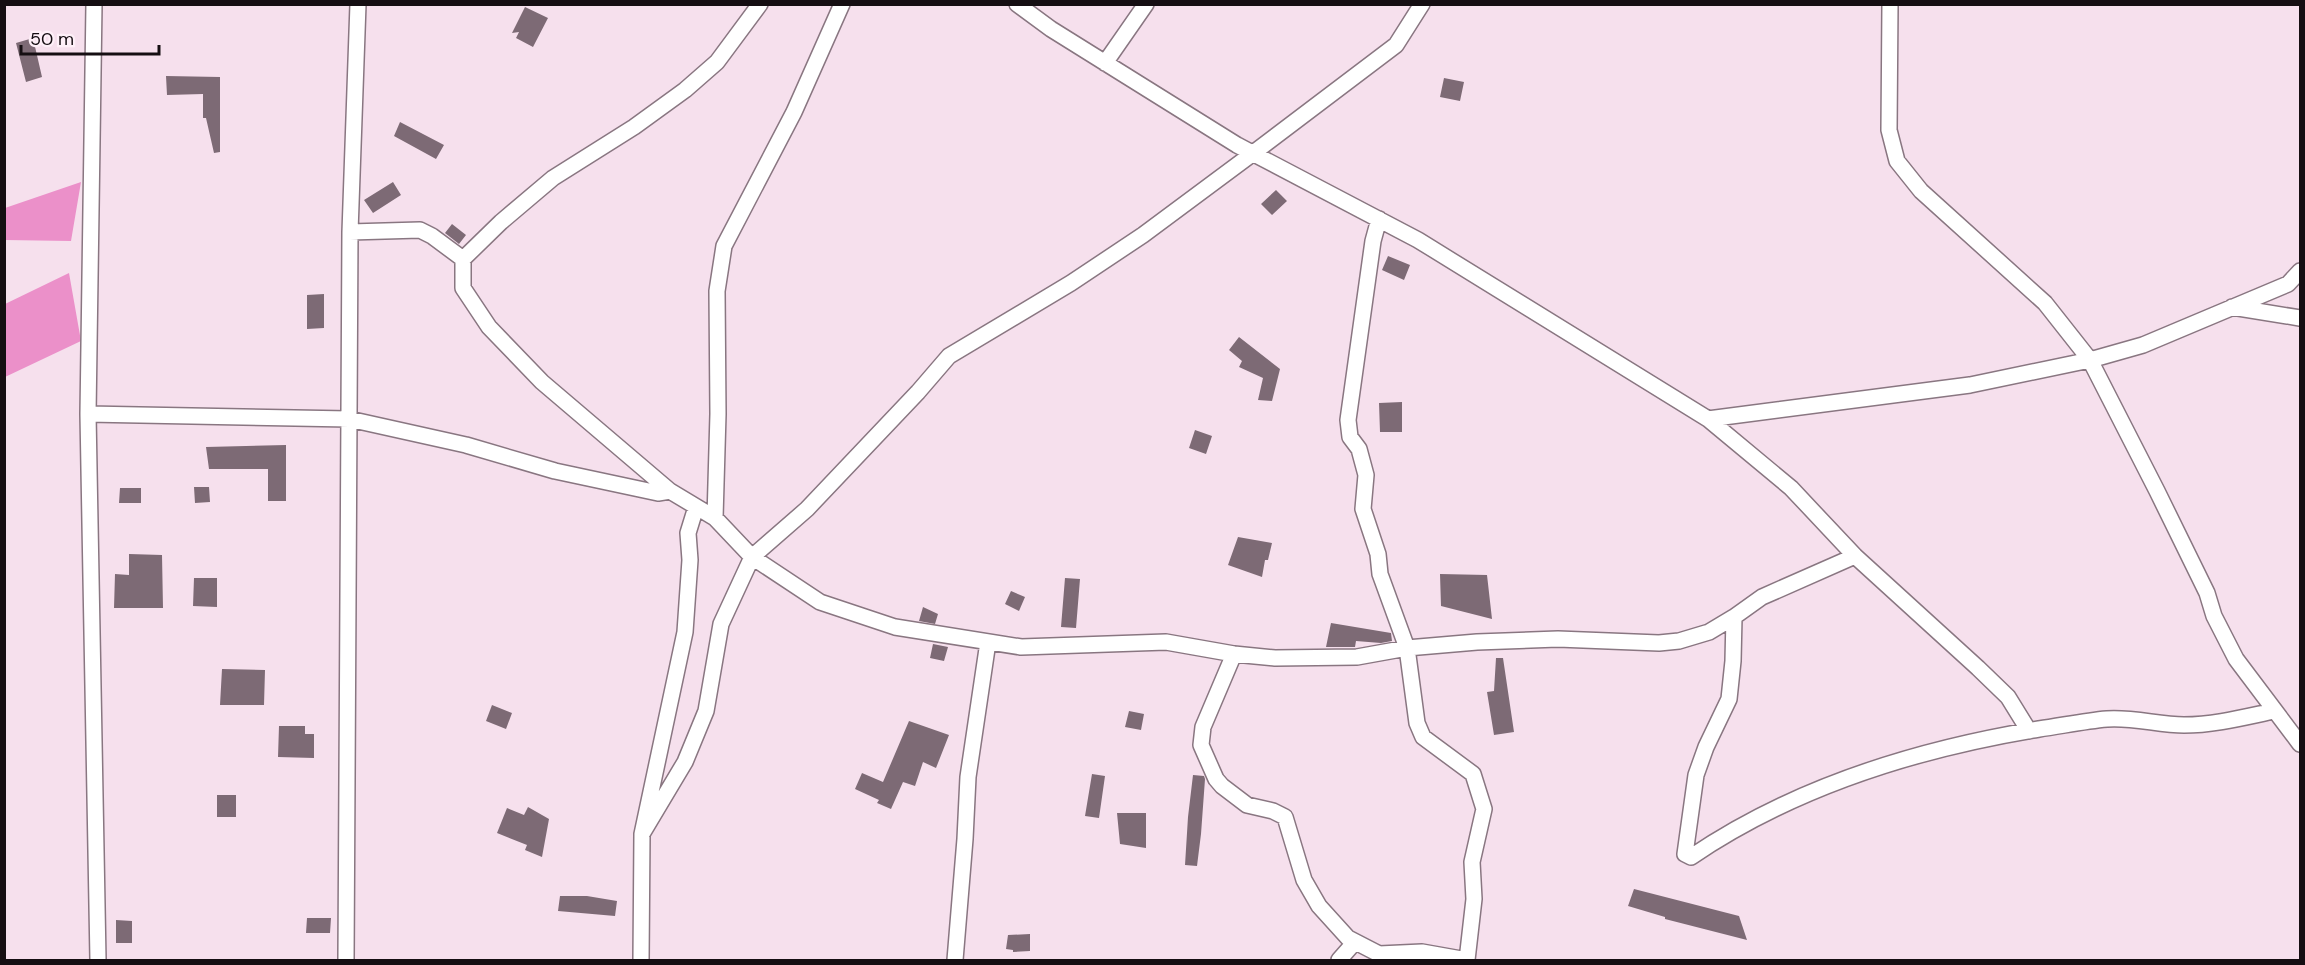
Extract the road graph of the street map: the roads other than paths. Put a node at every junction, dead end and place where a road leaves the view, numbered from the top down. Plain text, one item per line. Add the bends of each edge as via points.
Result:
1 (87, 4) edge
2 (358, 4) edge
3 (760, 4) edge
4 (842, 4) edge
5 (1017, 4) edge
6 (1146, 4) edge
7 (1422, 4) edge
8 (1890, 4) edge
9 (94, 12) edge
10 (1105, 63) junction
11 (1252, 154) junction
12 (1379, 219) junction
13 (351, 232) junction
14 (463, 260) junction
15 (2301, 271) edge
16 (2232, 307) junction
17 (2301, 318) edge
18 (2090, 360) junction
19 (88, 414) junction
20 (1708, 418) junction
21 (349, 419) junction
22 (670, 491) junction
23 (696, 507) junction
24 (715, 518) junction
25 (1855, 556) junction
26 (752, 557) junction
27 (1734, 616) junction
28 (988, 642) junction
29 (1407, 648) junction
30 (1234, 654) junction
31 (2274, 711) junction
32 (2029, 731) junction
33 (2301, 744) edge
34 (642, 834) junction
35 (1354, 942) junction
36 (1402, 957) edge
37 (98, 960) edge
38 (346, 960) edge
39 (641, 960) edge
40 (954, 960) edge
41 (1339, 960) edge
42 (1467, 960) edge

1 - 9 street
2 - 13 street
3 - 14 street via 709,69 634,128 553,178
4 - 24 street via 794,112 724,246 717,291
5 - 10 street
6 - 10 street
7 - 11 street via 1396,45
8 - 18 street via 1889,130 1897,161 1921,191 2045,303
9 - 19 street
10 - 11 street
11 - 12 street
11 - 26 street via 1116,253 949,356 807,509
12 - 20 street
12 - 29 street via 1347,420 1366,475 1363,509 1378,554 1380,574
13 - 14 street via 420,230
13 - 21 street
14 - 22 street via 464,288 489,327 542,382
15 - 16 street via 2288,284
16 - 17 street
16 - 18 street via 2144,345
18 - 20 street via 1970,385
18 - 31 street via 2236,659
19 - 21 street
19 - 37 street
20 - 25 street via 1791,488
21 - 22 street via 466,445 555,471 658,493
21 - 38 street
22 - 23 street
23 - 24 street
23 - 34 street via 688,533 685,632
24 - 26 street
25 - 27 street via 1762,597
25 - 32 street via 2008,697
26 - 28 street via 820,602 895,627
26 - 34 street via 721,624 706,711 685,762
27 - 29 street via 1709,632 1659,643 1558,639
27 - 32 street via 1729,699 1696,775 1685,854 1688,856 1783,804 1881,766
28 - 30 street via 1021,647 1166,642
28 - 40 street via 968,777
29 - 30 street via 1357,657
29 - 42 street via 1417,723 1424,737 1473,774 1484,809 1472,862 1474,899
30 - 35 street via 1203,727 1201,745 1221,786 1247,805 1285,817 1304,880 1319,906
31 - 32 street via 2183,725 2107,719
31 - 33 street
34 - 39 street
35 - 36 street via 1379,954
35 - 41 street
36 - 42 street via 1422,952

